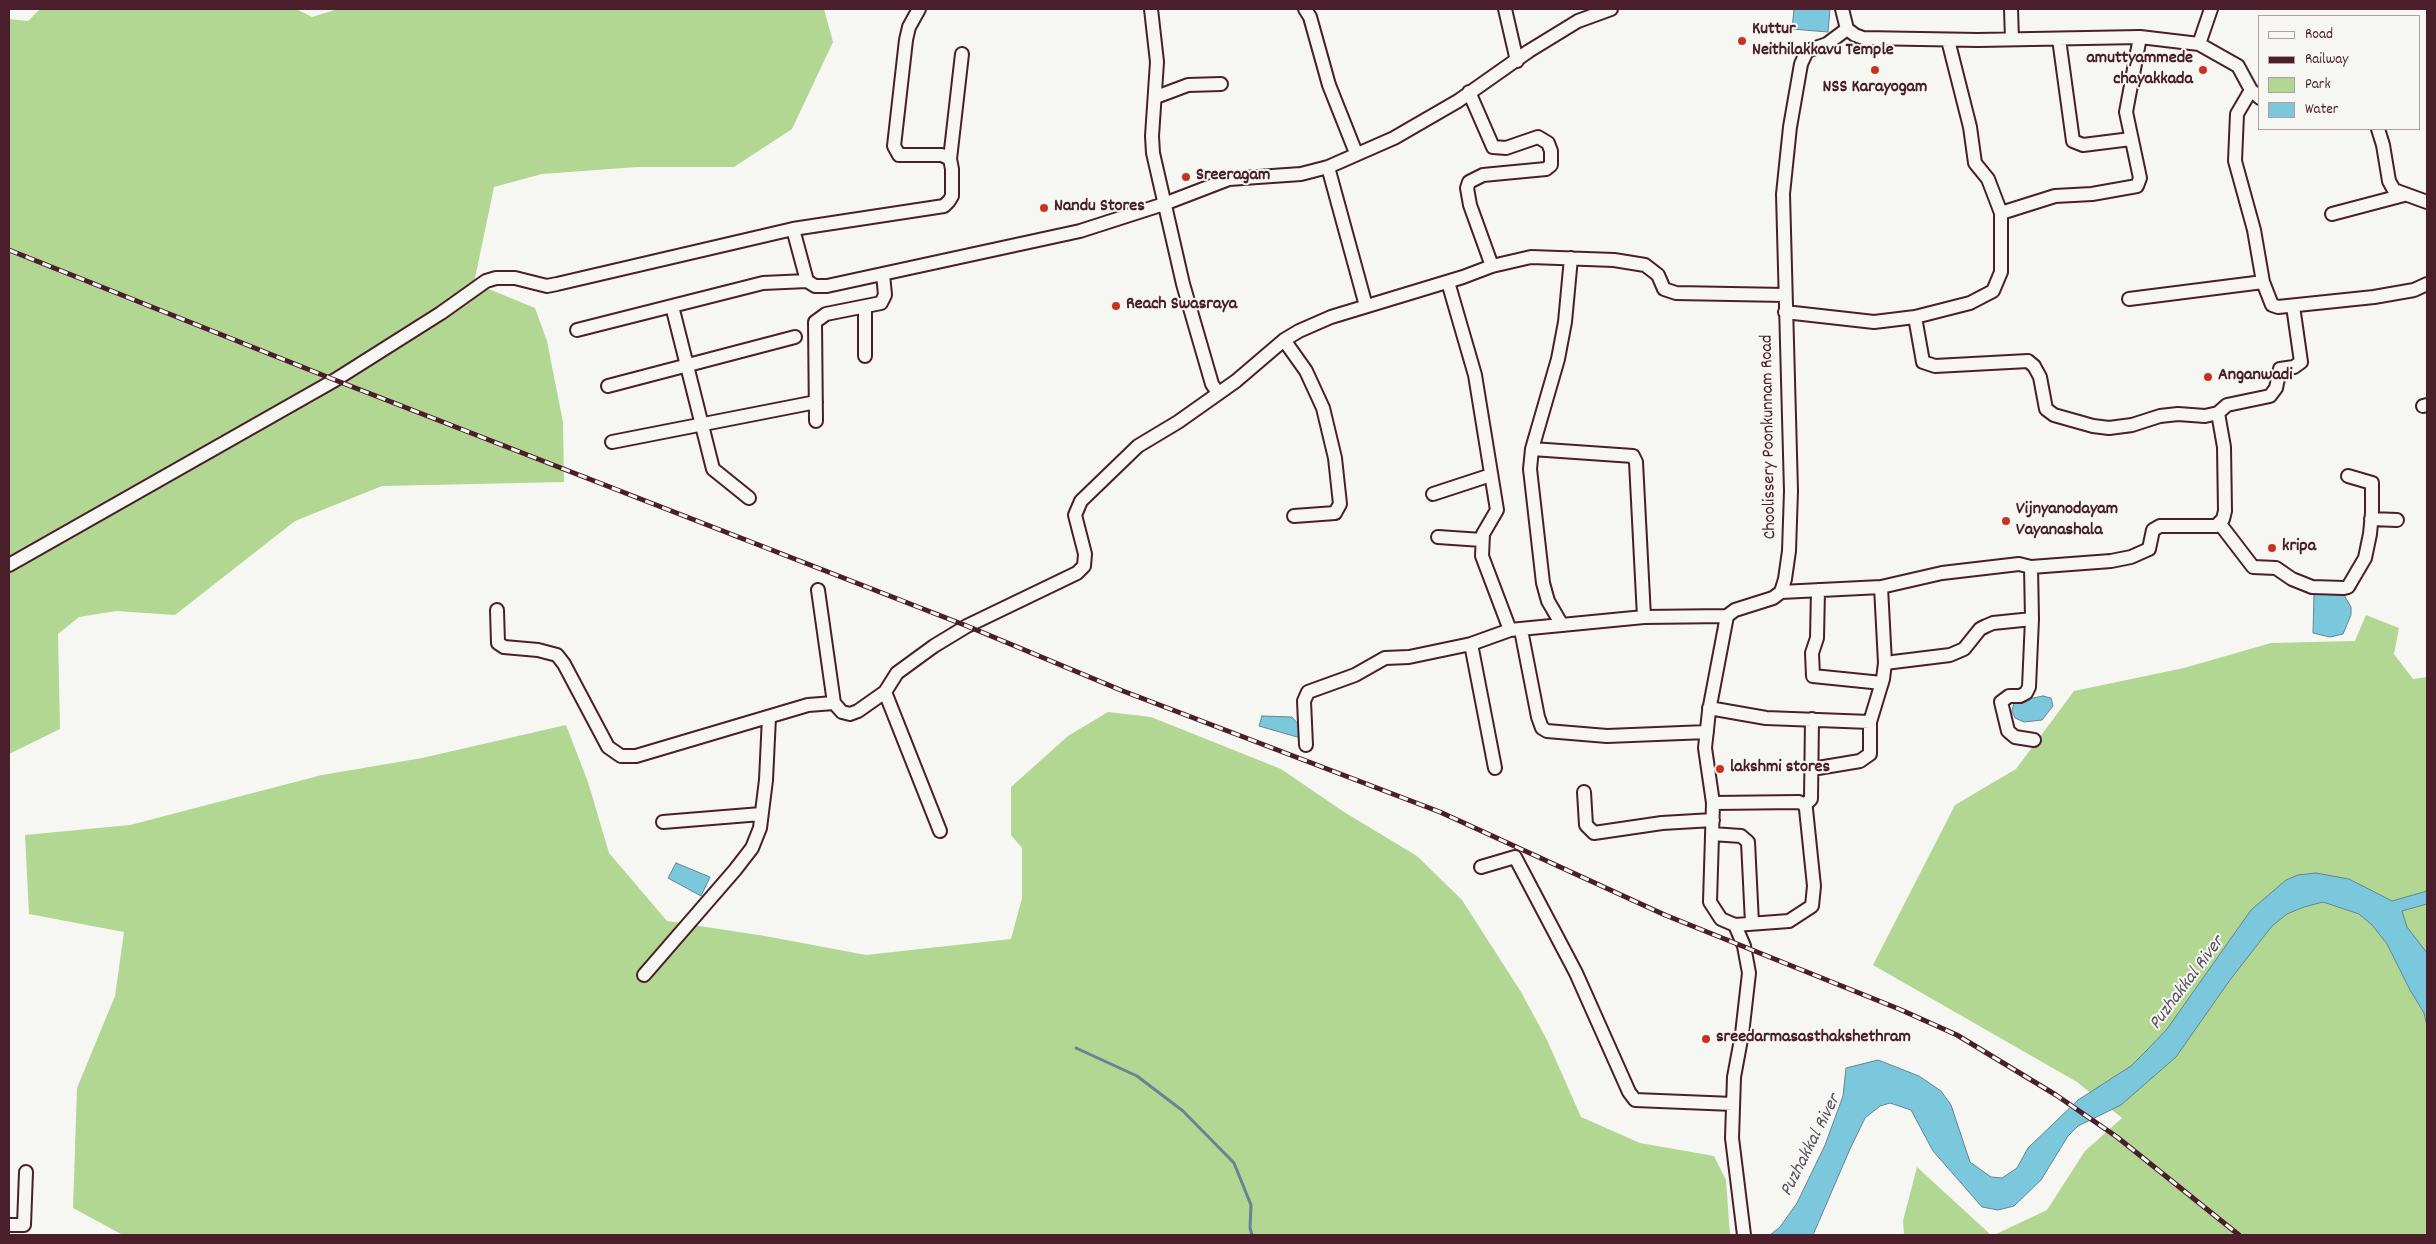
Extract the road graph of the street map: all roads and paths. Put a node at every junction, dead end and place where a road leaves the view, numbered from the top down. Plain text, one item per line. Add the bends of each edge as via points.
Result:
1 (919, 9) edge
2 (1151, 9) edge
3 (1305, 9) edge
4 (1505, 9) edge
5 (1611, 9) edge
6 (1842, 9) edge
7 (2011, 9) edge
8 (2211, 9) edge
9 (1576, 15) edge
10 (1847, 29) junction
11 (2140, 37) junction
12 (2012, 38) junction
13 (2059, 39) junction
14 (1948, 40) junction
15 (2199, 44) junction
16 (962, 54) dead end
17 (1518, 61) junction
18 (1222, 84) dead end
19 (1469, 92) junction
20 (2255, 94) edge
21 (1156, 97) junction
22 (2378, 130) edge
23 (2131, 139) junction
24 (1356, 153) junction
25 (950, 160) junction
26 (1328, 167) junction
27 (2404, 195) junction
28 (2427, 202) edge
29 (1164, 204) junction
30 (2001, 213) junction
31 (2332, 214) dead end
32 (793, 229) junction
33 (1571, 258) junction
34 (1492, 266) junction
35 (883, 274) junction
36 (807, 281) junction
37 (1448, 282) junction
38 (2263, 282) junction
39 (2427, 284) edge
40 (1785, 295) junction
41 (2129, 299) dead end
42 (672, 306) junction
43 (1366, 306) junction
44 (2293, 306) junction
45 (865, 307) junction
46 (1785, 312) junction
47 (1914, 317) junction
48 (577, 330) dead end
49 (795, 337) dead end
50 (1284, 340) junction
51 (866, 356) dead end
52 (687, 365) junction
53 (608, 386) dead end
54 (1218, 393) junction
55 (816, 402) junction
56 (2218, 413) junction
57 (816, 421) dead end
58 (701, 423) junction
59 (612, 442) dead end
60 (1532, 449) junction
61 (1491, 475) junction
62 (2348, 476) dead end
63 (1433, 494) dead end
64 (749, 498) dead end
65 (1294, 516) dead end
66 (2372, 519) junction
67 (2397, 520) dead end
68 (2220, 524) junction
69 (1438, 537) dead end
70 (1482, 540) junction
71 (9, 565) edge
72 (2031, 567) junction
73 (1881, 587) junction
74 (818, 590) dead end
75 (1818, 590) junction
76 (1781, 592) junction
77 (497, 610) dead end
78 (1727, 616) junction
79 (1644, 617) junction
80 (2032, 619) junction
81 (1562, 625) junction
82 (1516, 630) junction
83 (1470, 644) junction
84 (1885, 663) junction
85 (1882, 683) junction
86 (886, 692) junction
87 (834, 703) junction
88 (1709, 708) junction
89 (769, 717) junction
90 (1812, 719) junction
91 (1870, 722) junction
92 (1707, 732) junction
93 (2034, 740) dead end
94 (1306, 745) dead end
95 (1495, 768) dead end
96 (1812, 769) junction
97 (1584, 792) dead end
98 (1713, 803) junction
99 (1805, 805) junction
100 (761, 814) junction
101 (1713, 820) junction
102 (663, 822) dead end
103 (940, 831) dead end
104 (1712, 834) junction
105 (1481, 866) dead end
106 (1752, 924) junction
107 (1735, 925) junction
108 (644, 975) dead end
109 (1733, 1104) junction
110 (26, 1172) dead end
111 (9, 1225) edge
112 (1744, 1231) edge

1 - 25 street via 906,40 894,146 900,155 942,155
2 - 21 street via 1157,62
3 - 24 street via 1329,85
4 - 17 street
5 - 9 street
6 - 10 street
7 - 12 street
8 - 15 street
9 - 17 street
10 - 14 street via 1863,38
10 - 40 street, Choolissery Poonkunnam Road via 1827,44 1807,51 1801,64 1783,194
11 - 13 street
11 - 15 street
11 - 23 street via 2126,102
12 - 13 street
12 - 14 street
13 - 23 street via 2073,141 2083,144
14 - 30 street via 1970,127 1974,163 1991,186
15 - 20 street via 2238,66
16 - 25 street
17 - 19 street
18 - 21 street via 1188,85
19 - 24 street via 1394,138
19 - 34 street via 1493,147 1506,148 1538,137 1548,143 1551,151 1551,165 1546,169 1483,175 1469,182 1470,205
20 - 38 street via 2237,114 2235,161 2254,230
21 - 29 street via 1152,144
22 - 27 street via 2389,181 2394,190
23 - 30 street via 2140,178 2137,186 2055,196
24 - 26 street
25 - 32 street via 952,196 944,206
26 - 29 street via 1301,174 1229,179
26 - 43 street
27 - 28 street
27 - 31 street
29 - 35 street via 1080,231
29 - 54 street via 1212,384
30 - 47 street via 2001,272 1993,291 1970,303
32 - 36 street
32 - 71 street via 547,286 515,278 496,278 486,282 335,380
33 - 34 street via 1531,257
33 - 40 street via 1644,265 1658,275 1664,289 1676,294
33 - 60 street via 1558,359
34 - 37 street
35 - 36 street via 828,286 815,286
35 - 45 street via 883,300
36 - 42 street via 763,283
37 - 43 street
37 - 61 street via 1475,375
38 - 41 street
38 - 44 street via 2272,305
39 - 44 street via 2414,290 2374,297
40 - 46 street, Choolissery Poonkunnam Road
42 - 48 street
42 - 52 street
43 - 50 street via 1331,317
44 - 56 street via 2301,362 2294,367 2280,369 2276,388 2270,396 2227,406
45 - 51 street
45 - 55 street via 826,314 815,322
46 - 47 street via 1874,322
46 - 76 street, Choolissery Poonkunnam Road via 1791,500 1790,551
47 - 56 street via 1923,362 1935,366 2028,361 2040,377 2046,409 2054,415 2109,428 2160,416
49 - 52 street
50 - 54 street via 1247,373
50 - 65 street via 1306,371 1323,408 1335,458 1340,504 1336,513
52 - 53 street
52 - 58 street
54 - 86 street via 1138,446 1082,501 1075,515 1085,554 1084,566 1077,573 967,626 934,646 897,673
55 - 57 street
55 - 58 street
56 - 68 street via 2224,447 2225,492 2225,511
58 - 59 street
58 - 64 street via 713,469
60 - 79 street via 1633,456 1636,462
60 - 81 street via 1530,469 1539,561 1548,601
61 - 63 street
61 - 70 street via 1497,510
62 - 66 street via 2372,483
66 - 67 street
66 - 68 street via 2361,567 2344,588 2312,587 2276,568 2253,567
68 - 72 street via 2207,528 2160,526 2153,530 2149,549 2131,557
69 - 70 street
70 - 82 street via 1482,556
72 - 73 street via 2019,564 1942,573
72 - 80 street
73 - 75 street
73 - 84 street
74 - 87 street
75 - 76 street
75 - 85 street via 1813,676
76 - 78 street
77 - 89 street via 498,643 504,647 557,655 608,747 621,756 636,756
78 - 79 street
78 - 88 street
79 - 81 street
80 - 84 street via 1986,626 1964,649 1950,655
80 - 93 street via 2029,687 2026,693 2009,696 2002,702 2008,731 2015,737
81 - 82 street
82 - 83 street
82 - 92 street via 1542,728 1607,736
83 - 94 street via 1409,657 1385,658 1355,675 1308,692 1304,701
83 - 95 street
84 - 85 street
85 - 91 street
86 - 87 street via 850,714 842,712
86 - 103 street
87 - 89 street via 808,705
88 - 90 street via 1766,718
88 - 92 street
89 - 100 street
90 - 91 street
90 - 96 street
91 - 96 street via 1871,747 1866,758
92 - 98 street
96 - 99 street via 1812,799
97 - 101 street via 1586,825 1594,832
98 - 99 street via 1799,802
98 - 101 street
99 - 106 street via 1813,878 1812,906 1789,920
100 - 102 street
100 - 108 street via 760,828 752,848
101 - 104 street
104 - 106 street via 1741,836 1748,842
104 - 107 street via 1710,902 1720,919
105 - 109 street via 1515,856 1576,973 1635,1100
106 - 107 street
107 - 109 street via 1744,946 1749,973 1742,1034 1735,1060
109 - 112 street via 1732,1138
110 - 111 street via 24,1225

